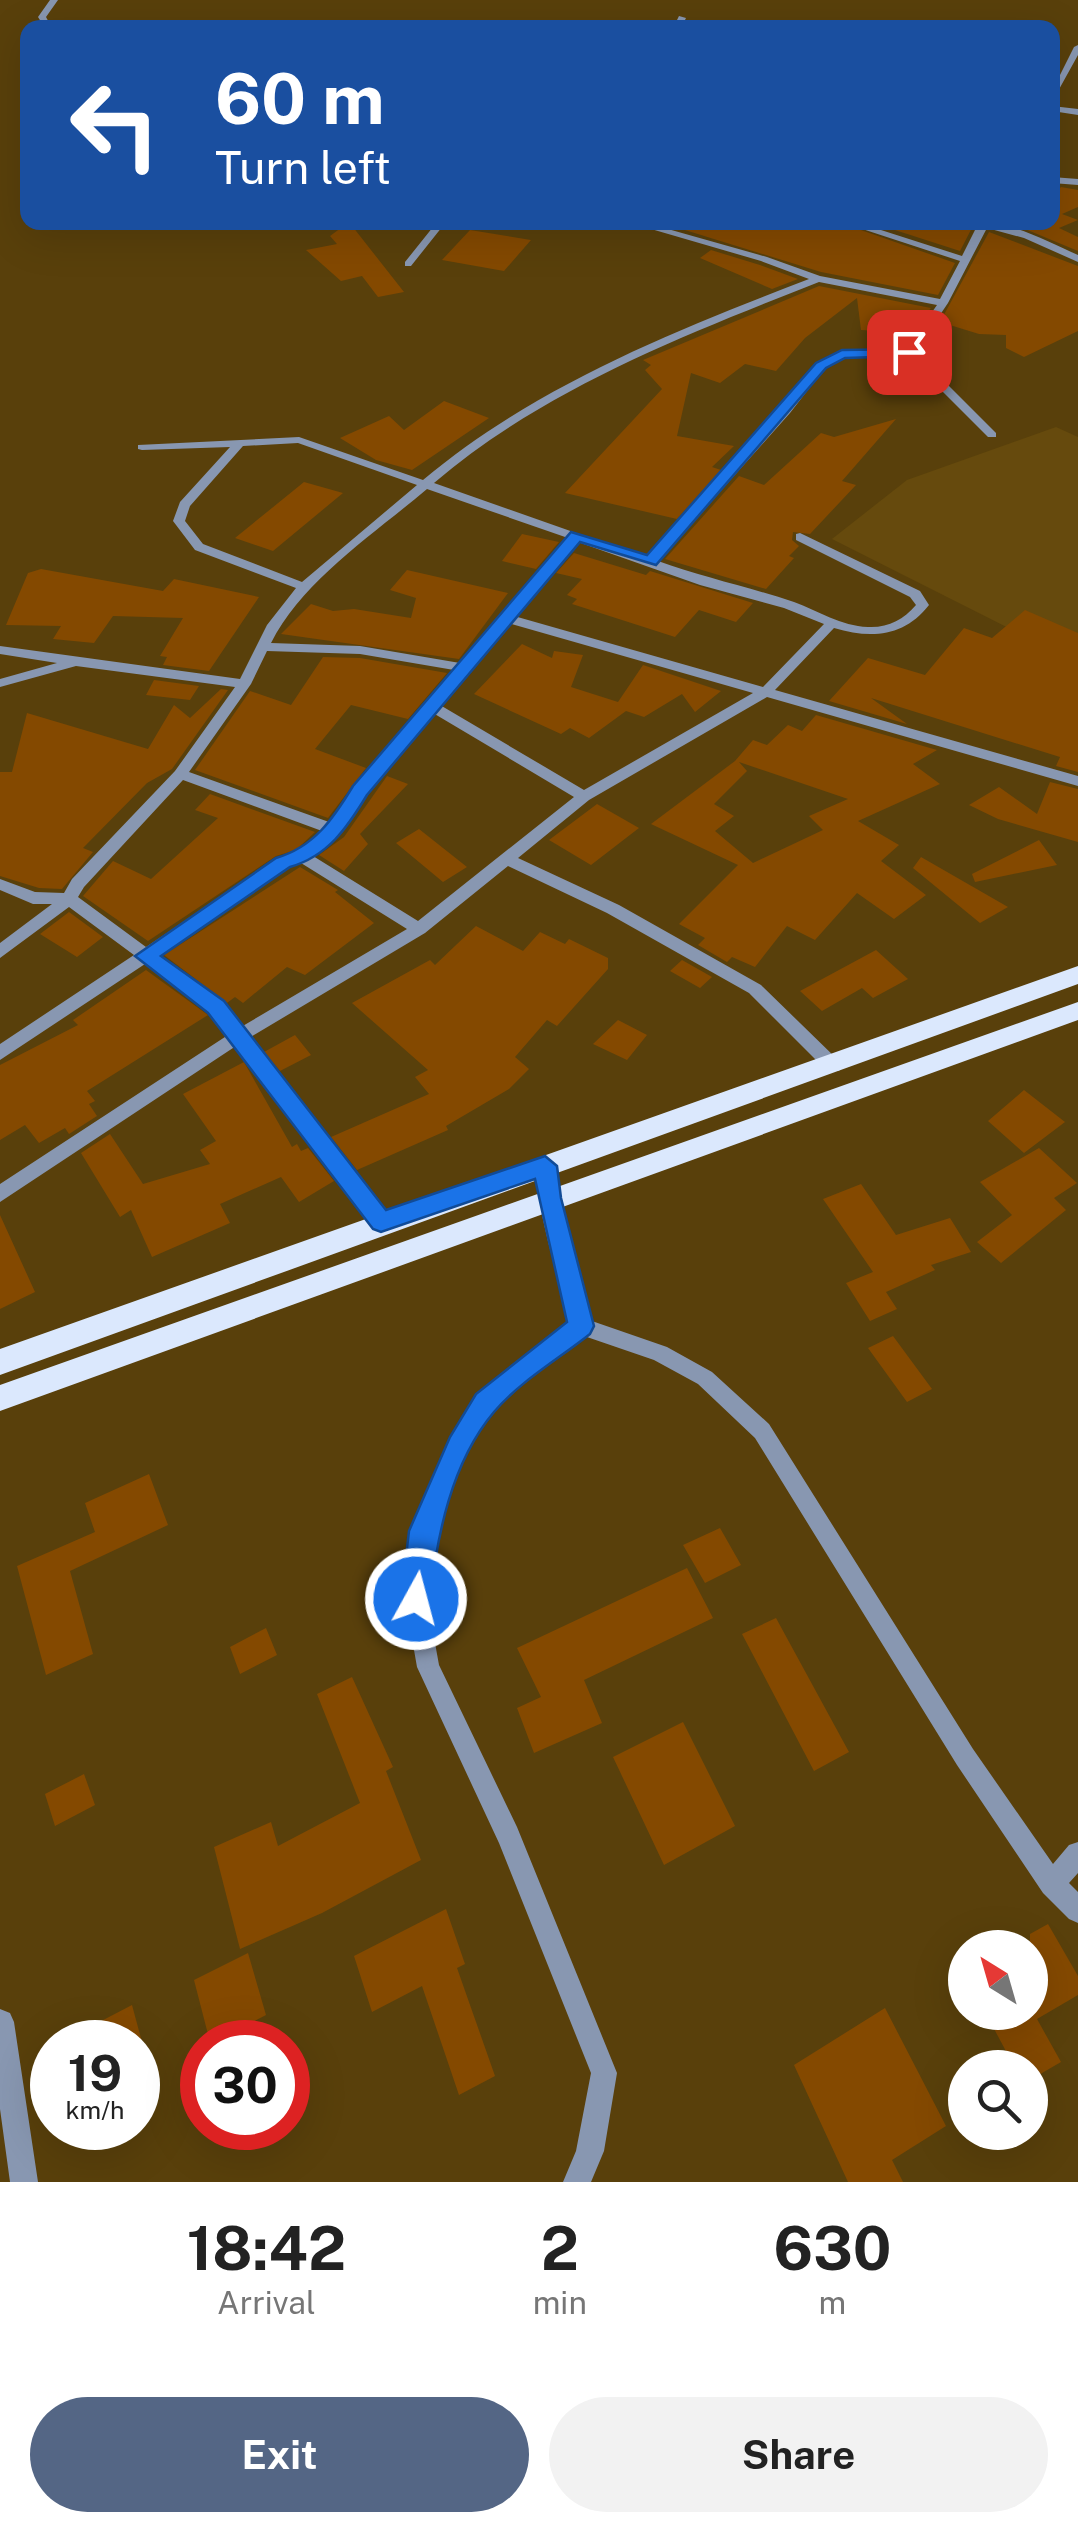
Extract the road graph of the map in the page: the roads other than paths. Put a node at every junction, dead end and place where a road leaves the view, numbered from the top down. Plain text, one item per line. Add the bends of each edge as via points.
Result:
1 (1078, 47) edge
2 (1060, 84) edge
3 (436, 230) edge
4 (660, 230) edge
5 (870, 230) edge
6 (981, 230) edge
7 (1005, 230) edge
8 (1078, 259) edge
9 (965, 260) junction
10 (408, 264) dead end
11 (818, 279) junction
12 (943, 303) junction
13 (909, 352) junction
14 (992, 435) dead end
15 (240, 442) junction
16 (142, 447) dead end
17 (425, 484) junction
18 (577, 536) junction
19 (800, 537) dead end
20 (650, 562) junction
21 (304, 588) junction
22 (506, 618) junction
23 (832, 624) junction
24 (265, 647) junction
25 (0, 650) edge
26 (76, 662) junction
27 (464, 668) junction
28 (0, 684) edge
29 (244, 684) junction
30 (768, 690) junction
31 (432, 706) junction
32 (180, 774) junction
33 (1078, 781) edge
34 (584, 798) junction
35 (336, 830) junction
36 (303, 857) junction
37 (506, 858) junction
38 (0, 884) edge
39 (69, 900) junction
40 (419, 929) junction
41 (0, 952) edge
42 (146, 956) junction
43 (1078, 975) edge
44 (1078, 1011) edge
45 (240, 1039) junction
46 (0, 1053) edge
47 (833, 1066) junction
48 (545, 1166) junction
49 (0, 1194) edge
50 (548, 1198) junction
51 (381, 1222) junction
52 (581, 1326) junction
53 (0, 1362) edge
54 (0, 1398) edge
55 (1078, 1854) edge
56 (1052, 1884) junction
57 (1078, 1910) edge
58 (0, 2022) edge
59 (24, 2182) edge
60 (577, 2182) edge

1 - 2 street
3 - 10 street
4 - 11 street
5 - 9 street
6 - 9 street
7 - 8 street
9 - 12 street
11 - 12 street
11 - 17 street via 542,401 468,447
12 - 13 street
13 - 14 street
13 - 20 street via 842,354 821,366
15 - 16 street
15 - 17 street via 299,440
15 - 21 street via 184,505 179,520 199,548
17 - 18 street
17 - 21 street
18 - 20 street
18 - 22 street
19 - 23 street via 915,594 923,605 915,616 880,632
20 - 23 street via 789,604
21 - 24 street
22 - 27 street
22 - 30 street
23 - 30 street
24 - 27 street via 360,650
24 - 29 street
25 - 26 street
26 - 28 street
26 - 29 street
27 - 31 street
29 - 32 street
30 - 33 street
30 - 34 street
31 - 34 street
31 - 35 street
32 - 35 street
32 - 39 street
34 - 37 street
35 - 36 street
36 - 40 street
36 - 42 street via 283,862
37 - 40 street
37 - 47 street via 613,908 755,989
38 - 39 street via 33,898
39 - 41 street
39 - 42 street
40 - 45 street
42 - 45 street via 216,1007
42 - 46 street
43 - 47 main road
44 - 50 main road
45 - 49 street
45 - 51 street
47 - 48 main road
48 - 50 street
48 - 51 main road
50 - 52 street
50 - 54 main road
51 - 53 main road
52 - 56 street via 706,1378 762,1431
52 - 60 street via 485,1402 424,1531 416,1599 428,1667 508,1836 604,2073
55 - 56 street
56 - 57 street
58 - 59 street

